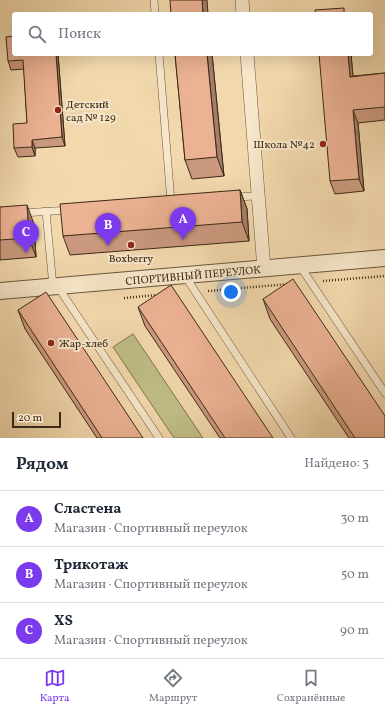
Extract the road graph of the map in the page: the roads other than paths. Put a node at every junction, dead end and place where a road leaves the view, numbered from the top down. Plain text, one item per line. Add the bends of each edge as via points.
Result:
1 (154, 0) edge
2 (242, 0) edge
3 (155, 12) edge
4 (243, 12) edge
5 (159, 56) edge
6 (247, 56) edge
7 (258, 196) junction
8 (226, 198) edge
9 (179, 201) edge
10 (171, 202) junction
11 (163, 203) edge
12 (77, 209) edge
13 (46, 211) junction
14 (15, 214) edge
15 (385, 258) edge
16 (300, 266) junction
17 (264, 269) junction
18 (185, 276) junction
19 (55, 287) junction
20 (0, 291) edge
21 (385, 393) edge
22 (159, 438) edge
23 (291, 438) edge

1 - 3 lane
2 - 4 street
5 - 10 lane
6 - 7 street
7 - 8 lane
7 - 17 street
9 - 10 lane
10 - 11 lane
12 - 13 lane
13 - 14 lane
13 - 19 lane
15 - 16 street, СПОРТИВНЫЙ ПЕРЕУЛОК
16 - 17 street, СПОРТИВНЫЙ ПЕРЕУЛОК
16 - 21 lane
17 - 18 street, СПОРТИВНЫЙ ПЕРЕУЛОК
18 - 19 street, СПОРТИВНЫЙ ПЕРЕУЛОК
18 - 23 lane
19 - 20 street, СПОРТИВНЫЙ ПЕРЕУЛОК
19 - 22 lane

